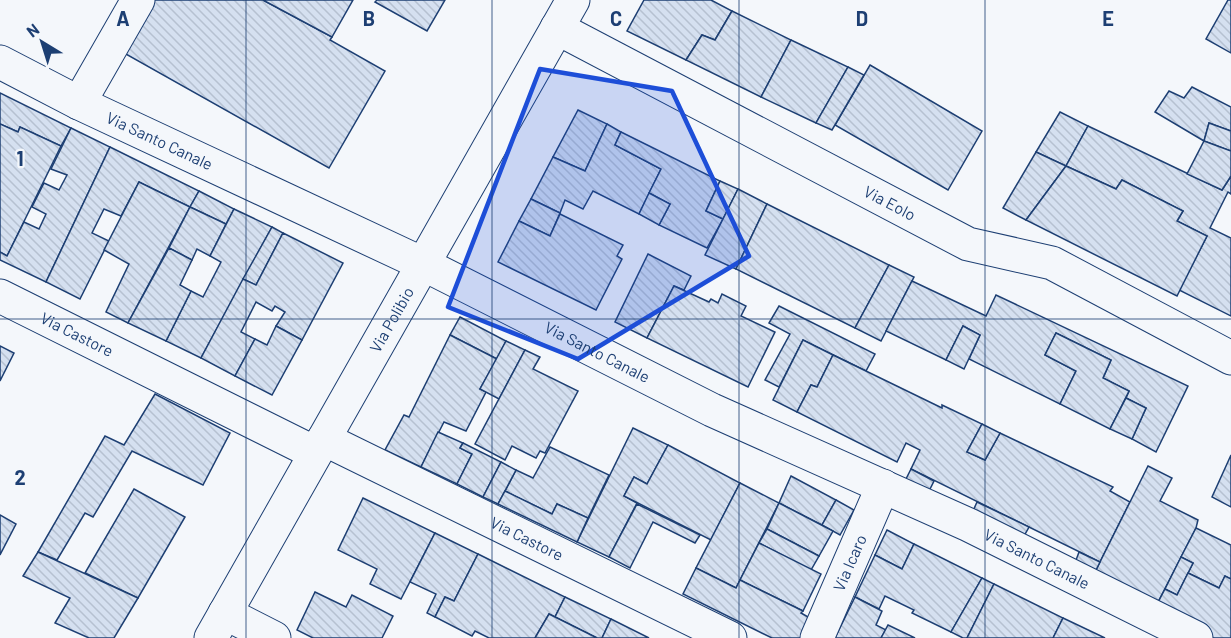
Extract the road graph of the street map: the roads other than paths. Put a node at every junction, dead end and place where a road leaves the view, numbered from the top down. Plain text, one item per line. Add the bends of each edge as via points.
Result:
1 (138, 0) edge
2 (565, 14) edge
3 (0, 62) edge
4 (79, 103) junction
5 (423, 264) junction
6 (0, 296) edge
7 (1231, 358) edge
8 (320, 446) junction
9 (883, 486) junction
10 (218, 626) edge
11 (274, 638) edge
12 (730, 638) edge
13 (817, 638) edge
14 (1196, 638) edge

1 - 4 street
2 - 5 street, Via Polibio
2 - 7 street, Via Eolo via 968,244 1052,263
3 - 4 street, Via Santo Canale
4 - 5 street, Via Santo Canale
5 - 8 street, Via Polibio
5 - 9 street, Via Santo Canale via 712,410
6 - 8 street, Via Castore
8 - 10 street, Via Polibio
8 - 12 street, Via Castore
9 - 13 street, Via Icaro
9 - 14 street, Via Santo Canale
10 - 11 street

